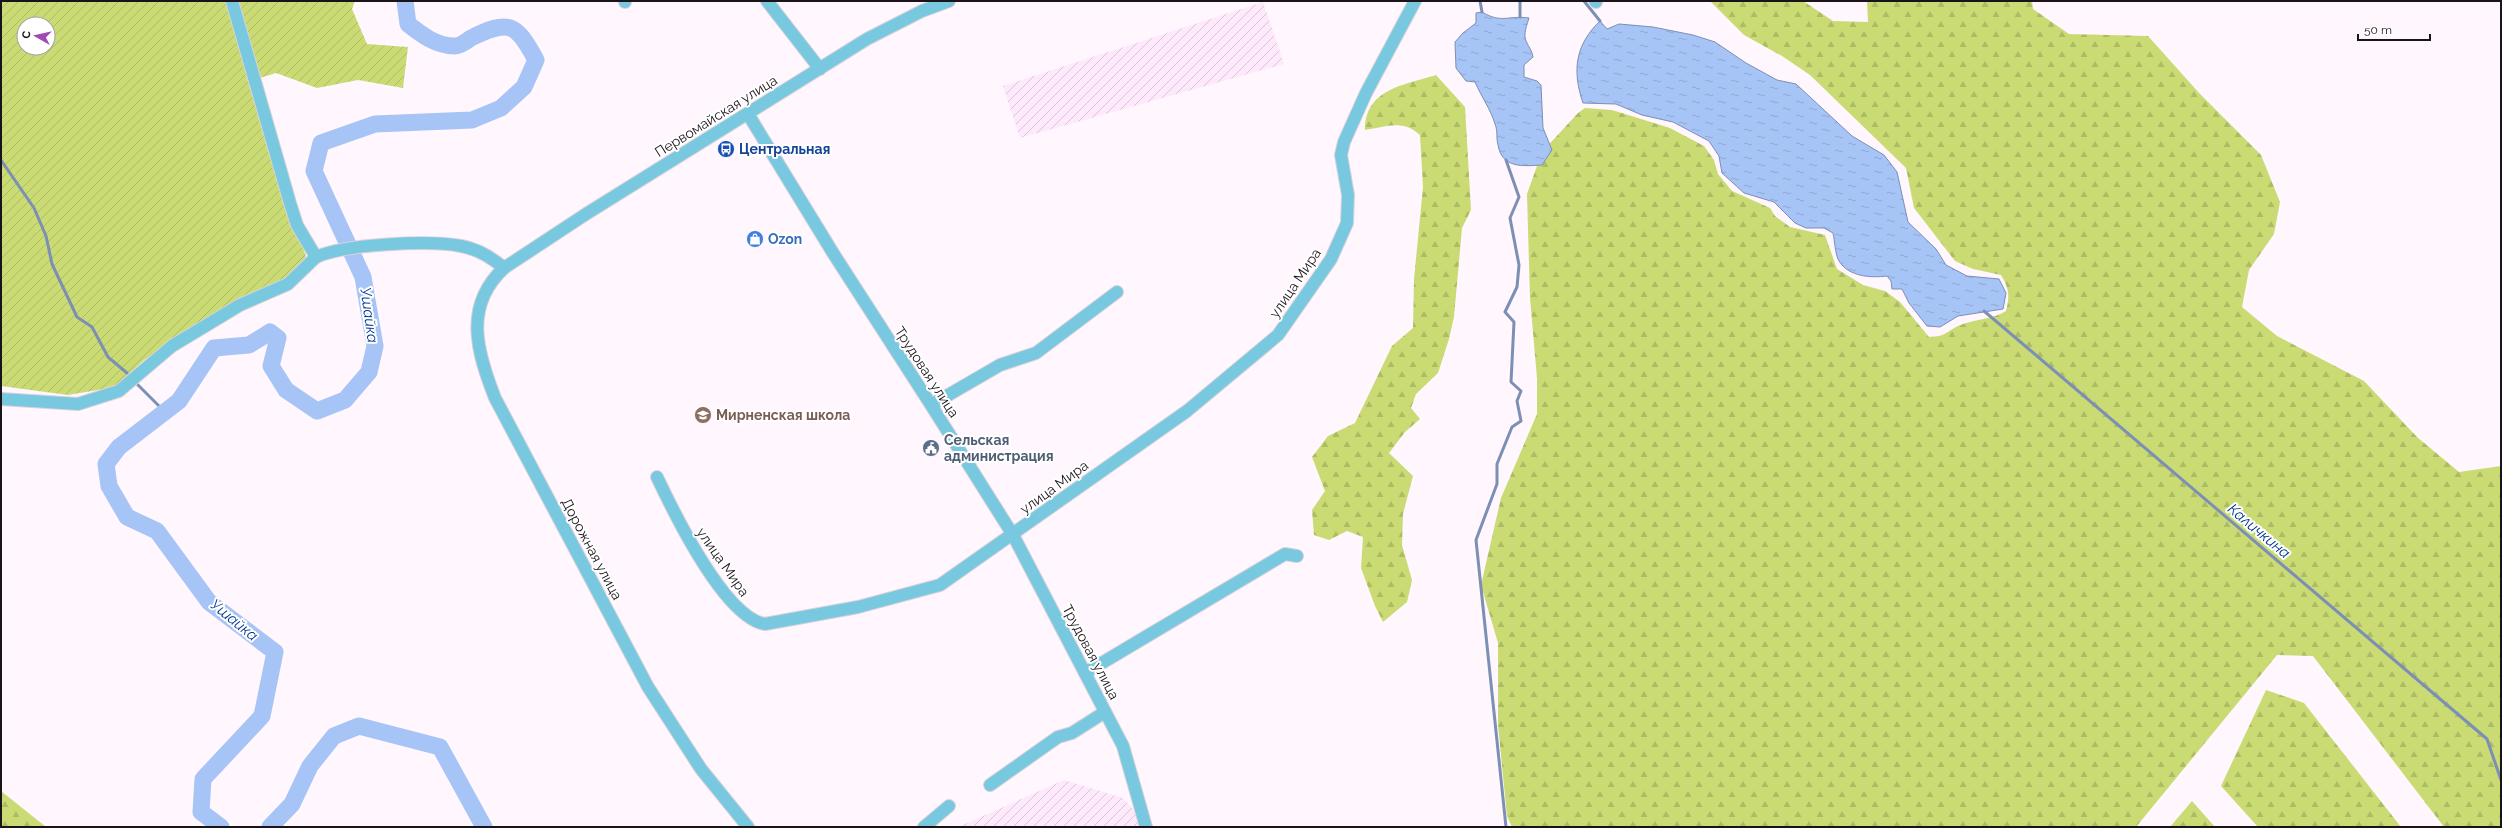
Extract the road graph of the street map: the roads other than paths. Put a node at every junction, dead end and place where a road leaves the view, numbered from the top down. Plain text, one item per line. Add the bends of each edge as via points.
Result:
1 (232, 1) edge
2 (767, 1) edge
3 (949, 1) edge
4 (1415, 1) edge
5 (820, 69) junction
6 (748, 114) junction
7 (321, 255) junction
8 (504, 268) junction
9 (1117, 292) dead end
10 (1, 399) edge
11 (931, 404) junction
12 (657, 477) dead end
13 (1013, 535) junction
14 (1297, 556) dead end
15 (1085, 673) junction
16 (1106, 712) junction
17 (990, 785) dead end
18 (949, 806) dead end
19 (748, 827) edge
20 (924, 827) edge
21 (1146, 827) edge

1 - 7 street via 297,225
2 - 5 street
3 - 5 street, Первомайская улица via 922,11 866,39
4 - 13 street, улица Мира via 1356,113 1344,142 1341,155 1348,195 1347,223 1331,259 1278,335 1187,411
5 - 6 street, Первомайская улица
6 - 8 street, Первомайская улица
6 - 11 street, Трудовая улица via 833,253
7 - 8 street via 371,247 426,244 461,246 486,254
7 - 10 street via 288,284 240,305 172,346 119,391 78,404
8 - 19 street, Дорожная улица via 494,278 484,296 476,335 483,367 495,398 648,687 700,769
9 - 11 street via 1036,353 1000,364
11 - 13 street, Трудовая улица
12 - 13 street, улица Мира via 685,534 738,610 757,623 765,624 858,608 940,585
13 - 15 street, Трудовая улица
14 - 15 street via 1285,554
15 - 16 street, Трудовая улица
16 - 17 street via 1072,733 1058,737
16 - 21 street, Трудовая улица via 1123,746
18 - 20 street

